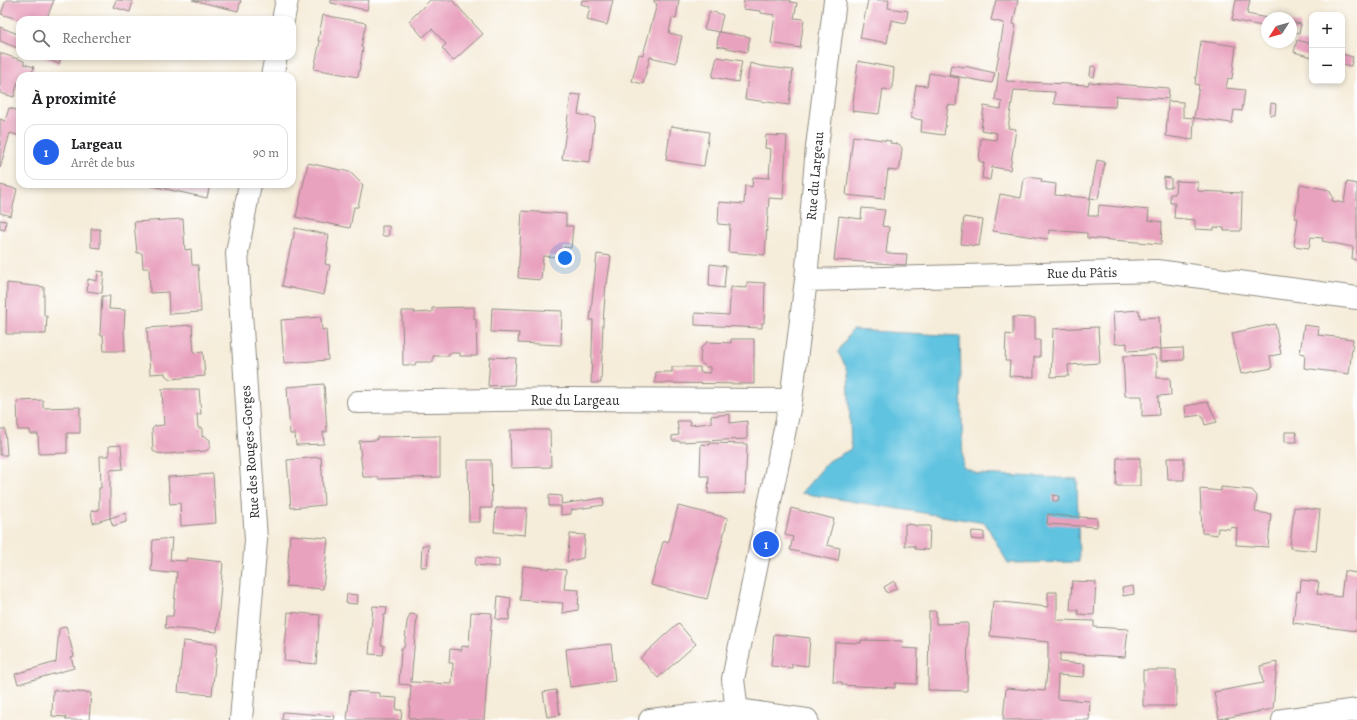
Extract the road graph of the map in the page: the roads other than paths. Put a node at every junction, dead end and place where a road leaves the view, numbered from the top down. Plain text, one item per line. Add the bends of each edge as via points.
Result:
1 (287, 0) edge
2 (835, 0) edge
3 (284, 16) edge
4 (275, 60) edge
5 (273, 72) edge
6 (249, 188) edge
7 (806, 280) junction
8 (1357, 298) edge
9 (791, 400) junction
10 (358, 402) dead end
11 (1357, 710) edge
12 (738, 715) edge
13 (1332, 717) edge
14 (241, 720) edge
15 (650, 720) edge
16 (807, 720) edge
17 (1283, 720) edge

1 - 3 street
2 - 7 street, Rue du Largeau via 817,147
4 - 5 street
6 - 14 street, Rue des Rouges-Gorges via 237,252 256,540
7 - 8 street, Rue du Pâtis via 1157,272
7 - 9 street, Rue du Largeau
9 - 10 street, Rue du Largeau via 570,399
9 - 12 street, Rue du Largeau via 733,679
11 - 13 street
12 - 15 street
12 - 16 street
13 - 17 street

